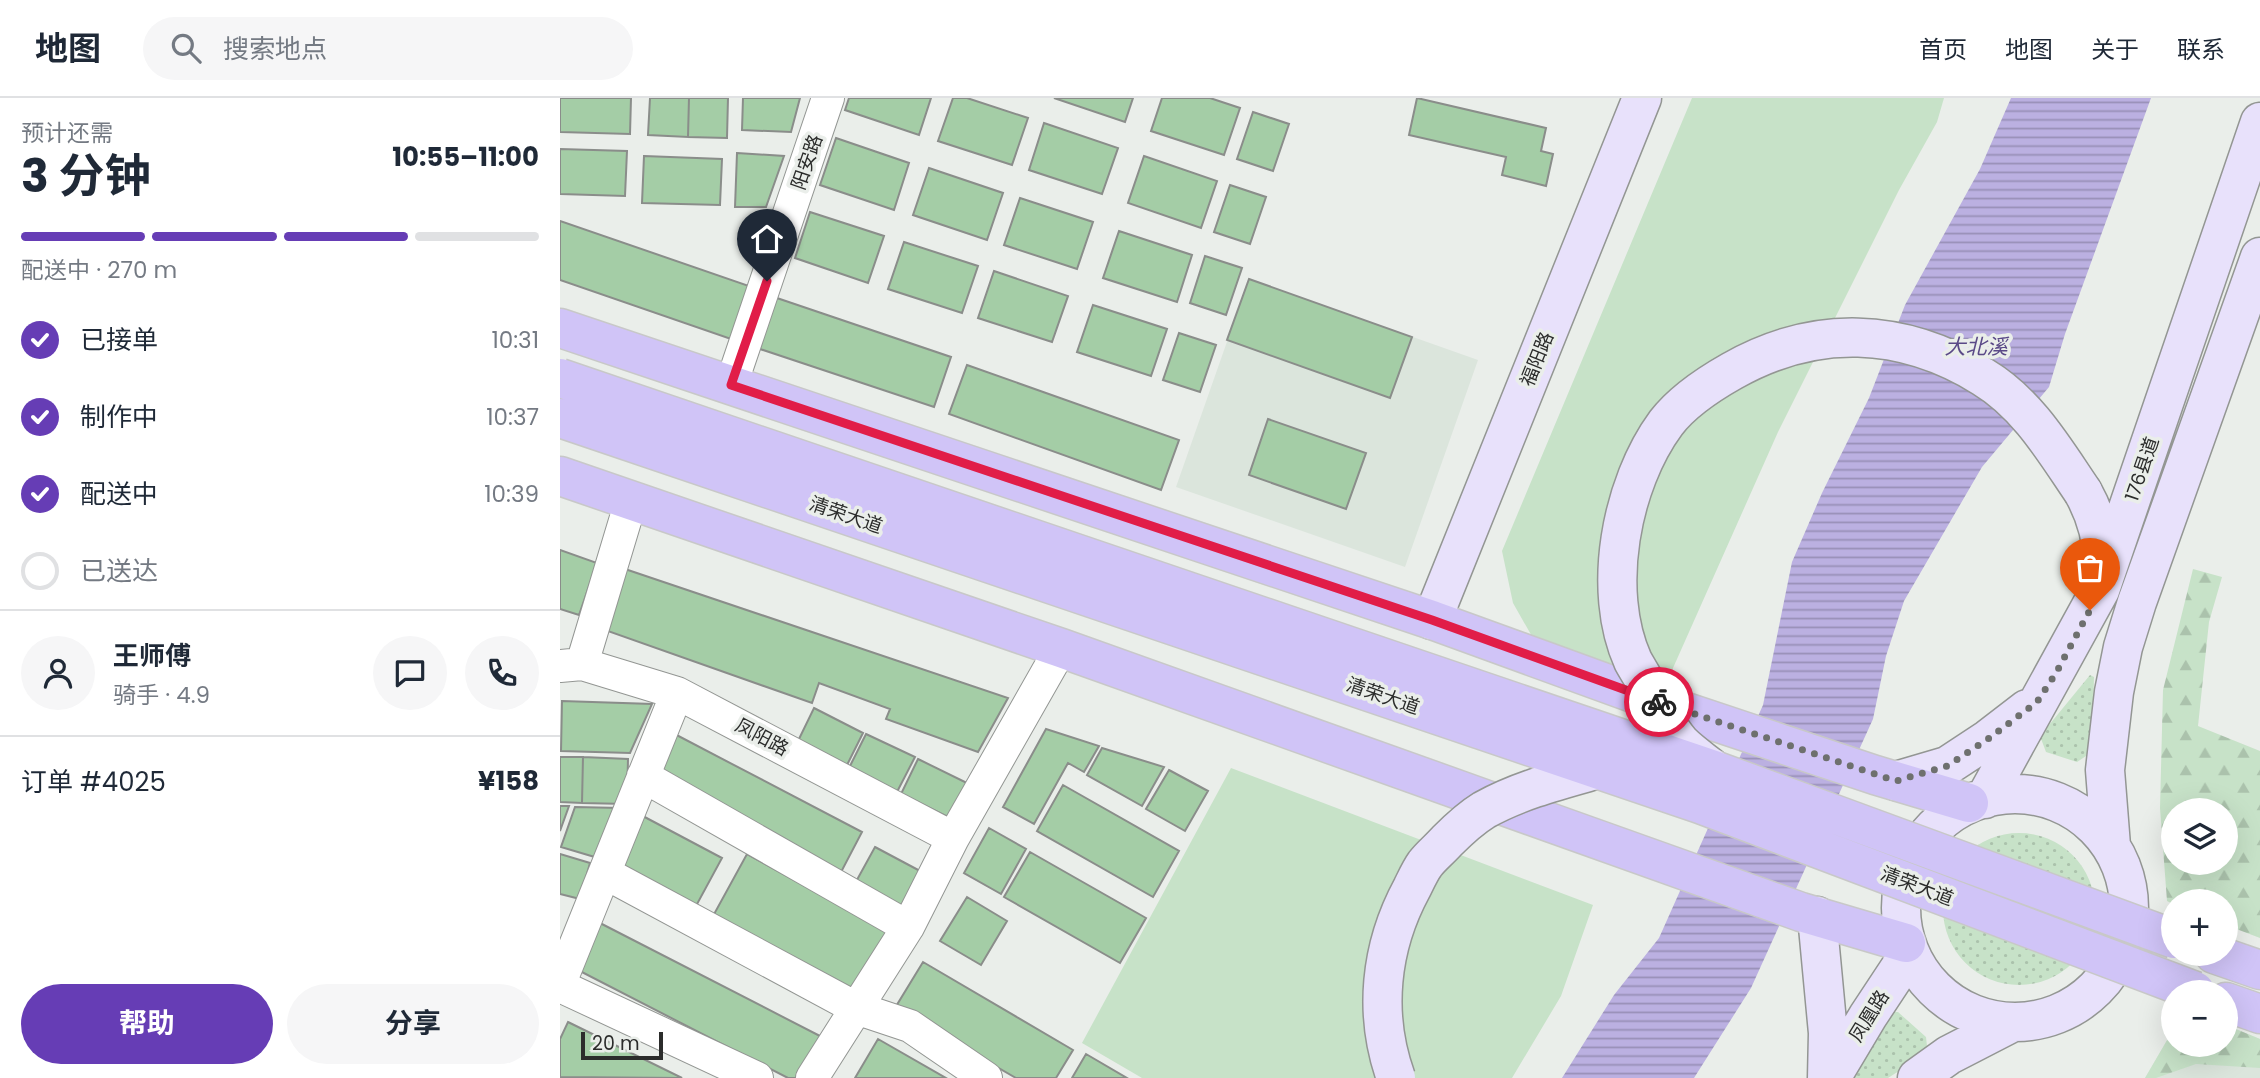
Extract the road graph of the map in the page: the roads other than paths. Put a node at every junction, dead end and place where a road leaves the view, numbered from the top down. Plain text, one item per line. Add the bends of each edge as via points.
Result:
1 (828, 98) edge
2 (1642, 98) edge
3 (2260, 122) edge
4 (2260, 257) edge
5 (560, 328) edge
6 (560, 378) edge
7 (731, 385) junction
8 (560, 418) edge
9 (560, 476) edge
10 (631, 501) junction
11 (2100, 590) junction
12 (1432, 620) junction
13 (1061, 648) junction
14 (571, 665) edge
15 (677, 693) junction
16 (2037, 702) junction
17 (1599, 769) junction
18 (1714, 770) junction
19 (643, 776) junction
20 (1886, 778) junction
21 (1977, 801) junction
22 (953, 838) junction
23 (2111, 846) junction
24 (605, 873) junction
25 (1809, 914) junction
26 (908, 927) junction
27 (2161, 934) edge
28 (1908, 948) junction
29 (2238, 962) edge
30 (2260, 970) edge
31 (2167, 980) edge
32 (560, 985) edge
33 (2238, 1006) edge
34 (856, 1009) junction
35 (2260, 1014) edge
36 (2013, 1022) junction
37 (824, 1074) edge
38 (757, 1078) edge
39 (986, 1078) edge
40 (1396, 1078) edge
41 (1829, 1078) edge
42 (1917, 1078) edge

1 - 7 street, 阳安路
2 - 12 street, 福阳路
3 - 11 street, 176县道
4 - 23 street via 2123,647 2105,770
5 - 7 main road
6 - 18 main road, 清荣大道, bridge
7 - 12 main road
8 - 17 main road, 清荣大道, bridge
9 - 10 main road
10 - 13 main road
10 - 14 street
11 - 16 street, 176县道
11 - 18 street, bridge via 2103,557 2095,513 2039,427 1985,378 1914,345 1879,339 1809,341 1754,359 1716,380 1667,422 1631,491 1619,553 1618,593 1633,659 1665,721 1682,743
12 - 20 main road via 1676,709
13 - 22 street
13 - 25 main road
14 - 15 street, 凤阳路
15 - 19 street
15 - 22 street, 凤阳路
16 - 20 street via 1947,766
16 - 21 street, 176县道
17 - 31 main road, 清荣大道, bridge
17 - 40 street, bridge via 1521,792 1481,812 1425,864 1388,944 1383,977 1382,1012
18 - 27 main road, 清荣大道, bridge
19 - 24 street
19 - 26 street
20 - 21 main road
21 - 23 street via 2009,793 2046,797 2081,813
21 - 28 street via 1941,820 1917,847 1903,882 1900,918
22 - 26 street
23 - 36 street via 2126,875 2130,913 2122,950 2102,983 2072,1008 2036,1021
24 - 32 street
24 - 34 street
25 - 28 main road
25 - 41 street via 1828,1033
26 - 34 street
28 - 36 street via 1930,986 1961,1009
28 - 41 street, 凤凰路
29 - 30 main road
32 - 38 street
33 - 35 main road, 清荣大道
34 - 37 street
34 - 39 street via 910,1026
36 - 42 street via 1949,1055

